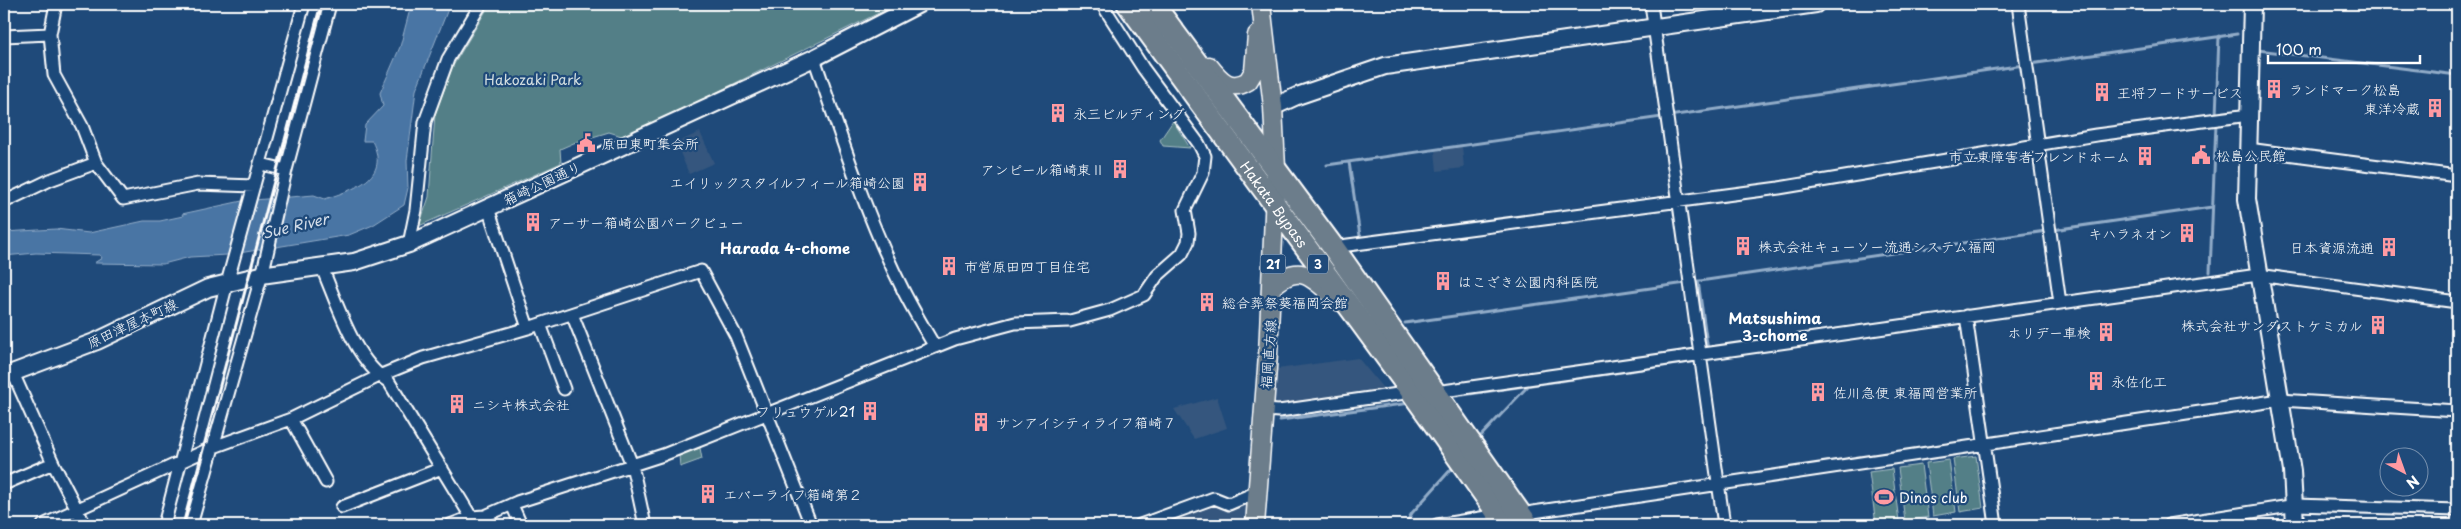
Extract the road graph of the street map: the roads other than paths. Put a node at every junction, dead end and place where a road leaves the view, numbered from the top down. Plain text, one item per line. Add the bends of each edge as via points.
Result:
1 (56, 4) edge
2 (304, 4) edge
3 (330, 4) edge
4 (482, 4) edge
5 (919, 4) edge
6 (1102, 4) edge
7 (1128, 4) edge
8 (1154, 4) edge
9 (1159, 4) edge
10 (1261, 4) edge
11 (1651, 4) edge
12 (1816, 4) edge
13 (2018, 4) edge
14 (2252, 4) edge
15 (1655, 28) junction
16 (50, 34) junction
17 (4, 36) edge
18 (814, 58) junction
19 (1273, 107) junction
20 (2249, 115) junction
21 (2038, 145) junction
22 (2248, 149) junction
23 (96, 163) junction
24 (260, 164) junction
25 (1276, 168) junction
26 (286, 170) junction
27 (2457, 176) edge
28 (254, 186) junction
29 (1679, 199) junction
30 (4, 202) edge
31 (1274, 202) junction
32 (488, 208) junction
33 (409, 244) junction
34 (1333, 247) junction
35 (322, 268) junction
36 (263, 271) junction
37 (2258, 275) junction
38 (228, 278) junction
39 (1272, 287) junction
40 (2457, 302) edge
41 (2060, 303) junction
42 (572, 314) junction
43 (1966, 316) junction
44 (1357, 317) junction
45 (540, 324) junction
46 (528, 328) junction
47 (935, 347) junction
48 (1701, 355) junction
49 (9, 375) edge
50 (379, 376) junction
51 (564, 389) dead end
52 (1412, 392) junction
53 (1436, 392) junction
54 (2280, 400) junction
55 (1264, 410) junction
56 (2457, 411) edge
57 (768, 414) junction
58 (291, 419) junction
59 (1983, 444) junction
60 (211, 448) junction
61 (182, 462) junction
62 (53, 463) junction
63 (632, 465) junction
64 (442, 468) junction
65 (326, 482) dead end
66 (1718, 483) junction
67 (4, 484) edge
68 (1257, 492) junction
69 (512, 505) junction
70 (2296, 506) junction
71 (342, 507) dead end
72 (78, 510) junction
73 (2457, 510) edge
74 (1514, 520) edge
75 (473, 521) edge
76 (43, 525) edge
77 (85, 525) edge
78 (164, 525) edge
79 (191, 525) edge
80 (450, 525) edge
81 (521, 525) edge
82 (645, 525) edge
83 (811, 525) edge
84 (1140, 525) edge
85 (1255, 525) edge
86 (1437, 525) edge
87 (1724, 525) edge
88 (1996, 525) edge
89 (2170, 525) edge
90 (2295, 525) edge

1 - 16 street
2 - 24 street
3 - 26 street
4 - 33 street via 448,59 425,122 416,210
5 - 18 street, 箱崎公園通り
6 - 47 street via 1205,156 1203,173 1185,210 1190,233 1188,242 1182,254 1157,276 1144,295 1129,302 1070,321 1015,323
7 - 31 highway, Hakata Bypass / 3
8 - 25 highway, Hakata Bypass / 3
9 - 10 main road via 1219,78 1234,86 1248,81 1254,71
10 - 19 main road, 福岡直方線 / 21
11 - 15 street
12 - 15 street
13 - 21 street
14 - 20 street
15 - 19 street via 1385,66
15 - 29 street
16 - 17 street
16 - 23 street via 54,75 82,126
18 - 32 street, 箱崎公園通り
18 - 47 street via 886,251 903,290
19 - 25 main road, 福岡直方線 / 21
20 - 21 street
20 - 22 street
21 - 29 street via 1864,175
21 - 41 street
22 - 27 street
22 - 37 street via 2246,199
23 - 28 street via 123,199 198,184
23 - 30 street
24 - 26 street
24 - 28 street
25 - 31 main road, 福岡直方線 / 21
25 - 34 highway, Hakata Bypass / 3
26 - 36 street
28 - 38 street
29 - 34 street
29 - 48 street
31 - 39 main road, 福岡直方線 / 21
31 - 44 highway, Hakata Bypass / 3
32 - 33 street, 箱崎公園通り
32 - 46 street
33 - 35 street, 箱崎公園通り via 370,258
34 - 53 highway, Hakata Bypass / 3
35 - 36 street, 箱崎公園通り
35 - 50 street via 359,352
36 - 38 street, 原田津屋本町線
36 - 60 street
37 - 40 street
37 - 41 street
37 - 54 street
38 - 49 street, 原田津屋本町線 via 97,341
38 - 61 street
39 - 44 main road via 1284,276 1310,276
39 - 55 main road, 福岡直方線 / 21
41 - 43 street
42 - 45 street
42 - 57 street via 701,271 736,336
42 - 63 street
43 - 48 street
43 - 59 street
44 - 52 highway, Hakata Bypass / 3
45 - 46 street
45 - 51 street
46 - 50 street via 423,358
47 - 57 street
48 - 53 street
48 - 66 street
49 - 62 street
50 - 58 street
50 - 64 street via 389,382
52 - 55 street
52 - 74 highway, Hakata Bypass / 3
53 - 74 highway, Hakata Bypass / 3
54 - 56 street
54 - 59 street
54 - 70 street
55 - 68 main road, 福岡直方線 / 21
57 - 63 street
57 - 83 street
58 - 60 street
58 - 65 street
59 - 66 street
59 - 88 street
60 - 61 street
60 - 79 street
61 - 72 street
61 - 78 street
62 - 67 street
62 - 72 street
63 - 69 street
63 - 82 street
64 - 71 street
64 - 75 street
66 - 74 street
66 - 87 street
68 - 84 street via 1229,504 1214,498
68 - 85 main road, 福岡直方線 / 21
69 - 75 street
69 - 81 street
70 - 73 street
70 - 89 street
70 - 90 street
72 - 76 street
72 - 77 street
74 - 86 street
75 - 80 street

